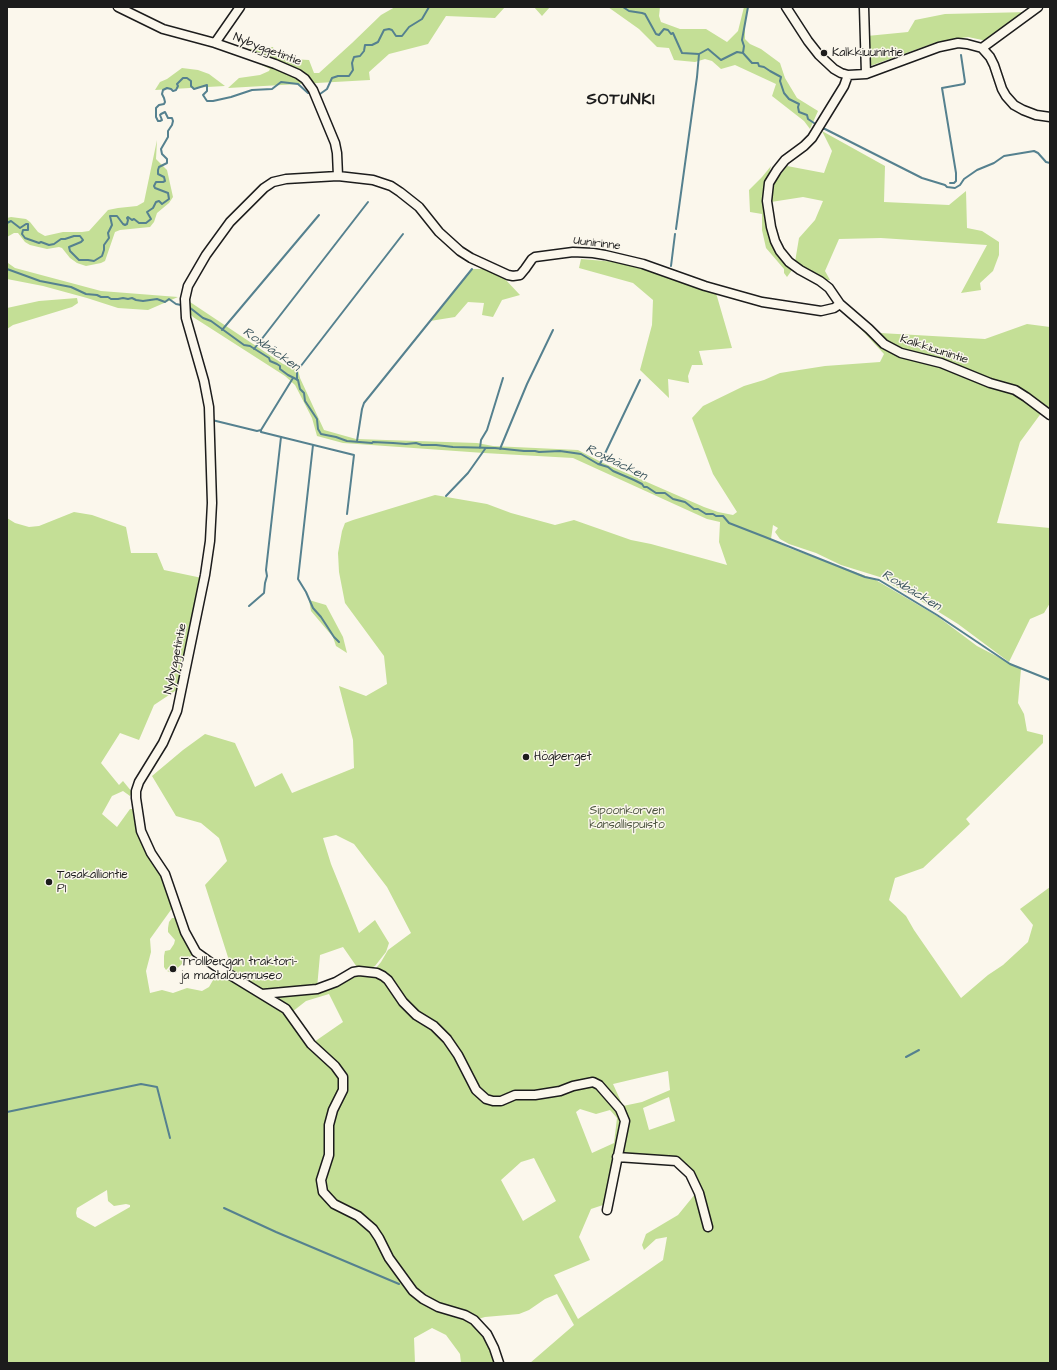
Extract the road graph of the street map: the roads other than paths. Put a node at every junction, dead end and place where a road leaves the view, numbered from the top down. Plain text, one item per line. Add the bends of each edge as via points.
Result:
1 (118, 7) edge
2 (240, 7) edge
3 (786, 7) edge
4 (864, 7) edge
5 (1038, 7) edge
6 (214, 43) junction
7 (982, 48) junction
8 (866, 74) junction
9 (848, 75) junction
10 (1050, 117) edge
11 (338, 176) junction
12 (840, 304) junction
13 (1050, 415) edge
14 (262, 994) junction
15 (617, 1157) junction
16 (607, 1210) dead end
17 (708, 1227) dead end
18 (498, 1363) edge

1 - 6 street, Nybyggetintie via 163,28
2 - 6 street
3 - 9 street via 819,54 834,69
4 - 8 street
5 - 7 street
6 - 11 street, Nybyggetintie via 287,69 306,79 313,90 334,143
7 - 8 street via 952,44
7 - 10 street via 990,57 1006,96 1023,110
8 - 9 street
9 - 12 street, Kalkkiuunintie via 812,138 785,160 769,183 767,192 771,227 780,251 789,262 829,288
11 - 12 street, Uunirinne via 373,180 390,186 419,207 460,252 508,275 520,275 535,257 573,252 592,253 629,260 762,302 821,311
11 - 14 street, Nybyggetintie via 286,179 273,182 264,188 230,222 188,286 185,299 186,318 209,407 212,509 210,541 177,711 163,743 136,791 140,831 165,874 185,932 196,952
12 - 13 street, Kalkkiuunintie via 893,350 941,363 1015,390
14 - 15 street via 317,989 336,982 352,972 377,973 388,980 416,1015 434,1026 447,1039 476,1090 486,1099 501,1101 515,1095 560,1091 593,1082 600,1085 620,1109 625,1121
14 - 18 street, Nybyggetintie via 286,1009 311,1044 336,1066 343,1077 343,1090 329,1125 329,1155 322,1180 323,1192 334,1204 358,1216 373,1229 389,1258 413,1291 438,1307 474,1320 487,1334
15 - 16 street
15 - 17 street via 676,1161 690,1174 699,1193

